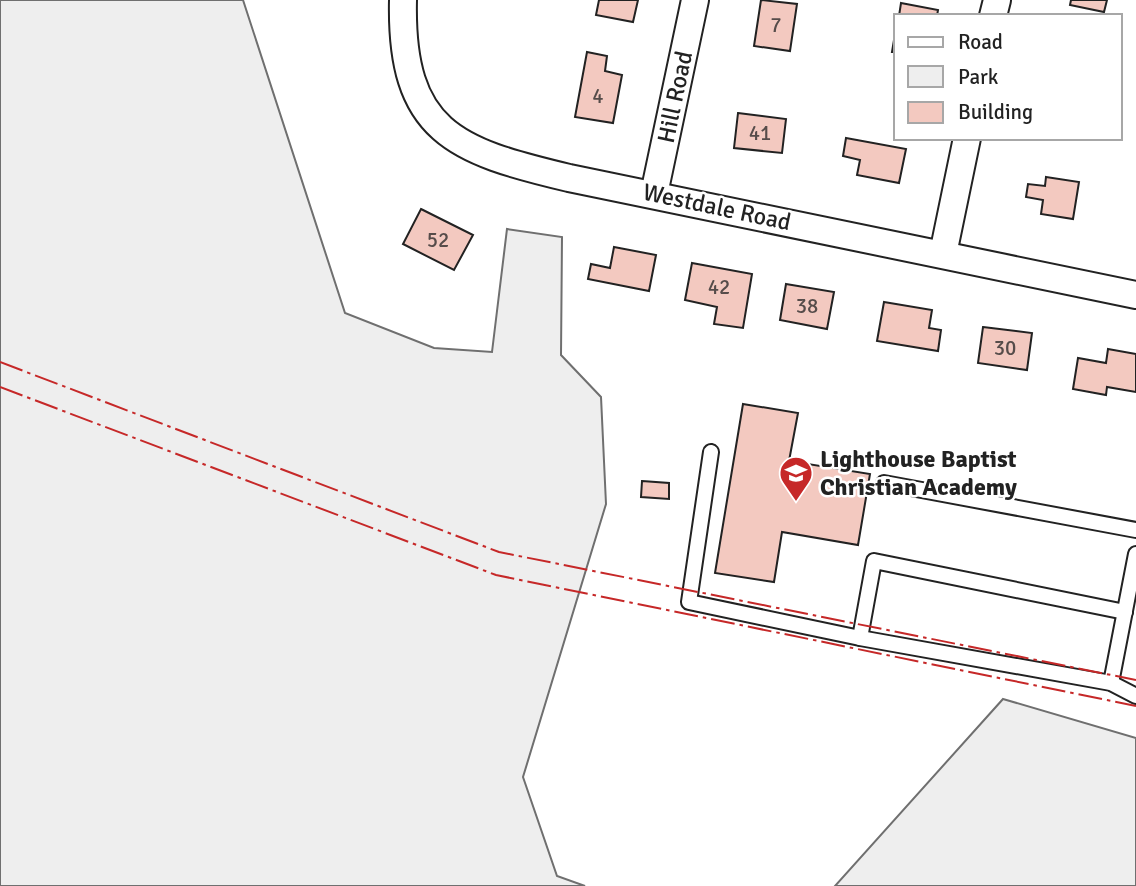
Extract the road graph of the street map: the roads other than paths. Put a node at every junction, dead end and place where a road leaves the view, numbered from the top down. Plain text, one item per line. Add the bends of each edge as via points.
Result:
1 (403, 0) edge
2 (695, 0) edge
3 (967, 140) edge
4 (654, 194) junction
5 (943, 254) junction
6 (1136, 295) edge
7 (711, 452) dead end
8 (884, 483) dead end
9 (1136, 530) edge
10 (1136, 554) edge
11 (1125, 612) junction
12 (860, 638) junction
13 (1111, 683) junction
14 (1136, 695) edge

1 - 4 street, Westdale Road via 404,46 412,80 428,112 452,137 479,154 515,165
2 - 4 street, Hill Road
3 - 5 street
4 - 5 street, Westdale Road
5 - 6 street, Westdale Road
7 - 12 lane via 689,602
8 - 9 lane
10 - 11 lane
11 - 12 lane via 874,561
11 - 13 lane
12 - 13 lane
13 - 14 lane

